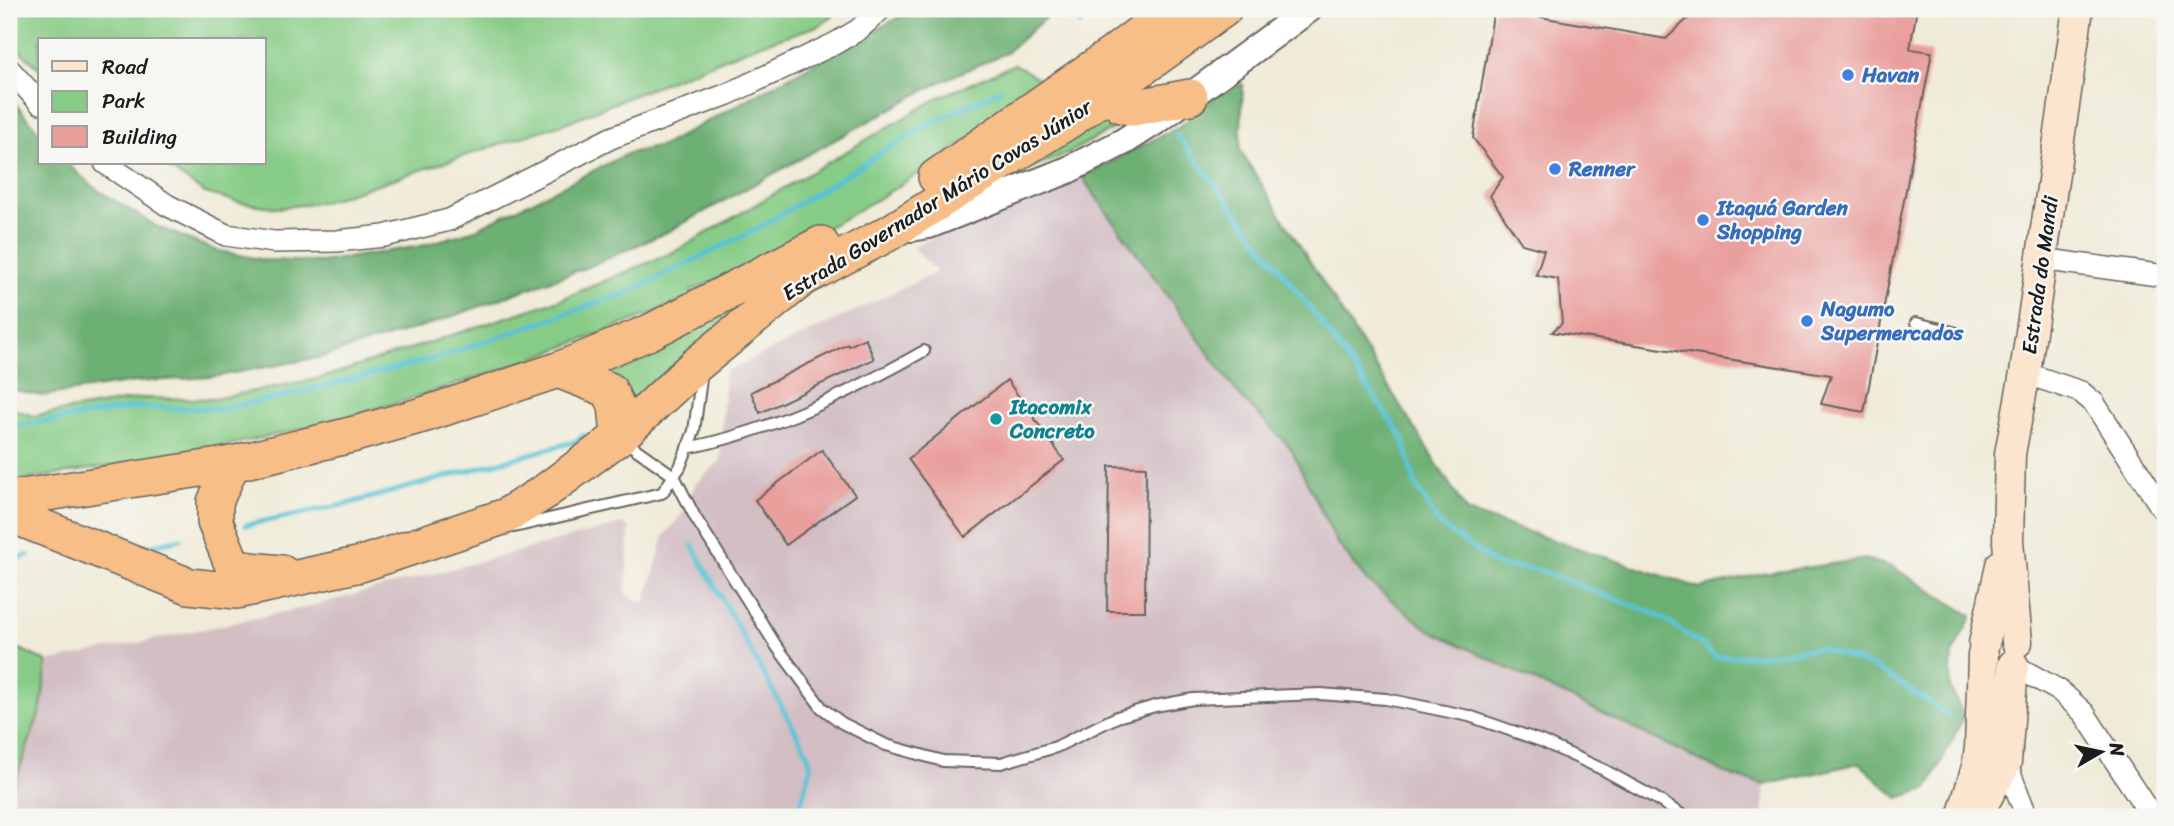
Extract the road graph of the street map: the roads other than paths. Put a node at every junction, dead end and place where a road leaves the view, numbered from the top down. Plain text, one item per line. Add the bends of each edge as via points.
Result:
1 (881, 9) edge
2 (1172, 9) edge
3 (1224, 9) edge
4 (1309, 9) edge
5 (2078, 9) edge
6 (1136, 36) junction
7 (9, 69) edge
8 (1113, 89) junction
9 (1190, 97) junction
10 (38, 101) edge
11 (106, 164) edge
12 (889, 233) junction
13 (2041, 259) junction
14 (2165, 276) edge
15 (1916, 323) dead end
16 (1956, 333) dead end
17 (924, 351) dead end
18 (705, 357) junction
19 (558, 370) junction
20 (2025, 373) junction
21 (619, 437) junction
22 (687, 448) junction
23 (232, 464) junction
24 (674, 476) junction
25 (9, 499) edge
26 (2165, 513) edge
27 (9, 514) edge
28 (2008, 541) junction
29 (388, 555) junction
30 (305, 575) junction
31 (1984, 649) junction
32 (2015, 653) junction
33 (2006, 763) junction
34 (1685, 817) edge
35 (1962, 817) edge
36 (1976, 817) edge
37 (2027, 817) edge
38 (2152, 817) edge

1 - 11 street via 834,44 728,94 611,138 449,220 384,236 274,242 226,235 167,205
2 - 6 highway, Estrada Governador Mário Covas Júnior
3 - 8 highway, Estrada Governador Mário Covas Júnior
4 - 9 street
5 - 13 main road, Estrada do Mandi
6 - 8 highway via 1113,70
6 - 19 highway, Estrada Governador Mário Covas Júnior via 953,167 846,230 650,332
7 - 10 street
8 - 9 highway via 1121,105 1133,108
8 - 12 highway, Estrada Governador Mário Covas Júnior
9 - 12 street via 1123,142 1068,170 929,225
12 - 18 highway, Estrada Governador Mário Covas Júnior via 803,278
13 - 14 street
13 - 20 main road, Estrada do Mandi
15 - 16 lane
17 - 22 lane via 807,411 725,440
18 - 21 highway, Estrada Governador Mário Covas Júnior
18 - 22 lane via 694,431
19 - 21 highway via 609,390
19 - 23 highway, Estrada Governador Mário Covas Júnior via 367,431
20 - 26 street via 2081,392 2094,403
20 - 28 main road, Estrada do Mandi via 2010,454
21 - 24 lane
21 - 29 highway, Estrada Governador Mário Covas Júnior via 506,516
22 - 24 lane
23 - 25 highway, Estrada Governador Mário Covas Júnior
23 - 30 highway via 215,502 215,522 232,564
24 - 29 lane via 662,493
24 - 34 lane via 765,629 822,708 864,736 895,748 943,761 1001,763 1056,747 1117,718 1193,699 1320,694 1386,699 1469,716 1541,741 1604,770
27 - 30 highway, Estrada Governador Mário Covas Júnior via 189,586 237,591
28 - 31 main road, Estrada do Mandi
28 - 32 main road, Estrada do Mandi
29 - 30 highway, Estrada Governador Mário Covas Júnior
31 - 32 main road via 1992,635 2008,634
31 - 35 main road, Estrada do Mandi via 1980,748
32 - 33 main road, Estrada do Mandi
32 - 38 street via 2084,713
33 - 36 main road, Estrada do Mandi
33 - 37 street

